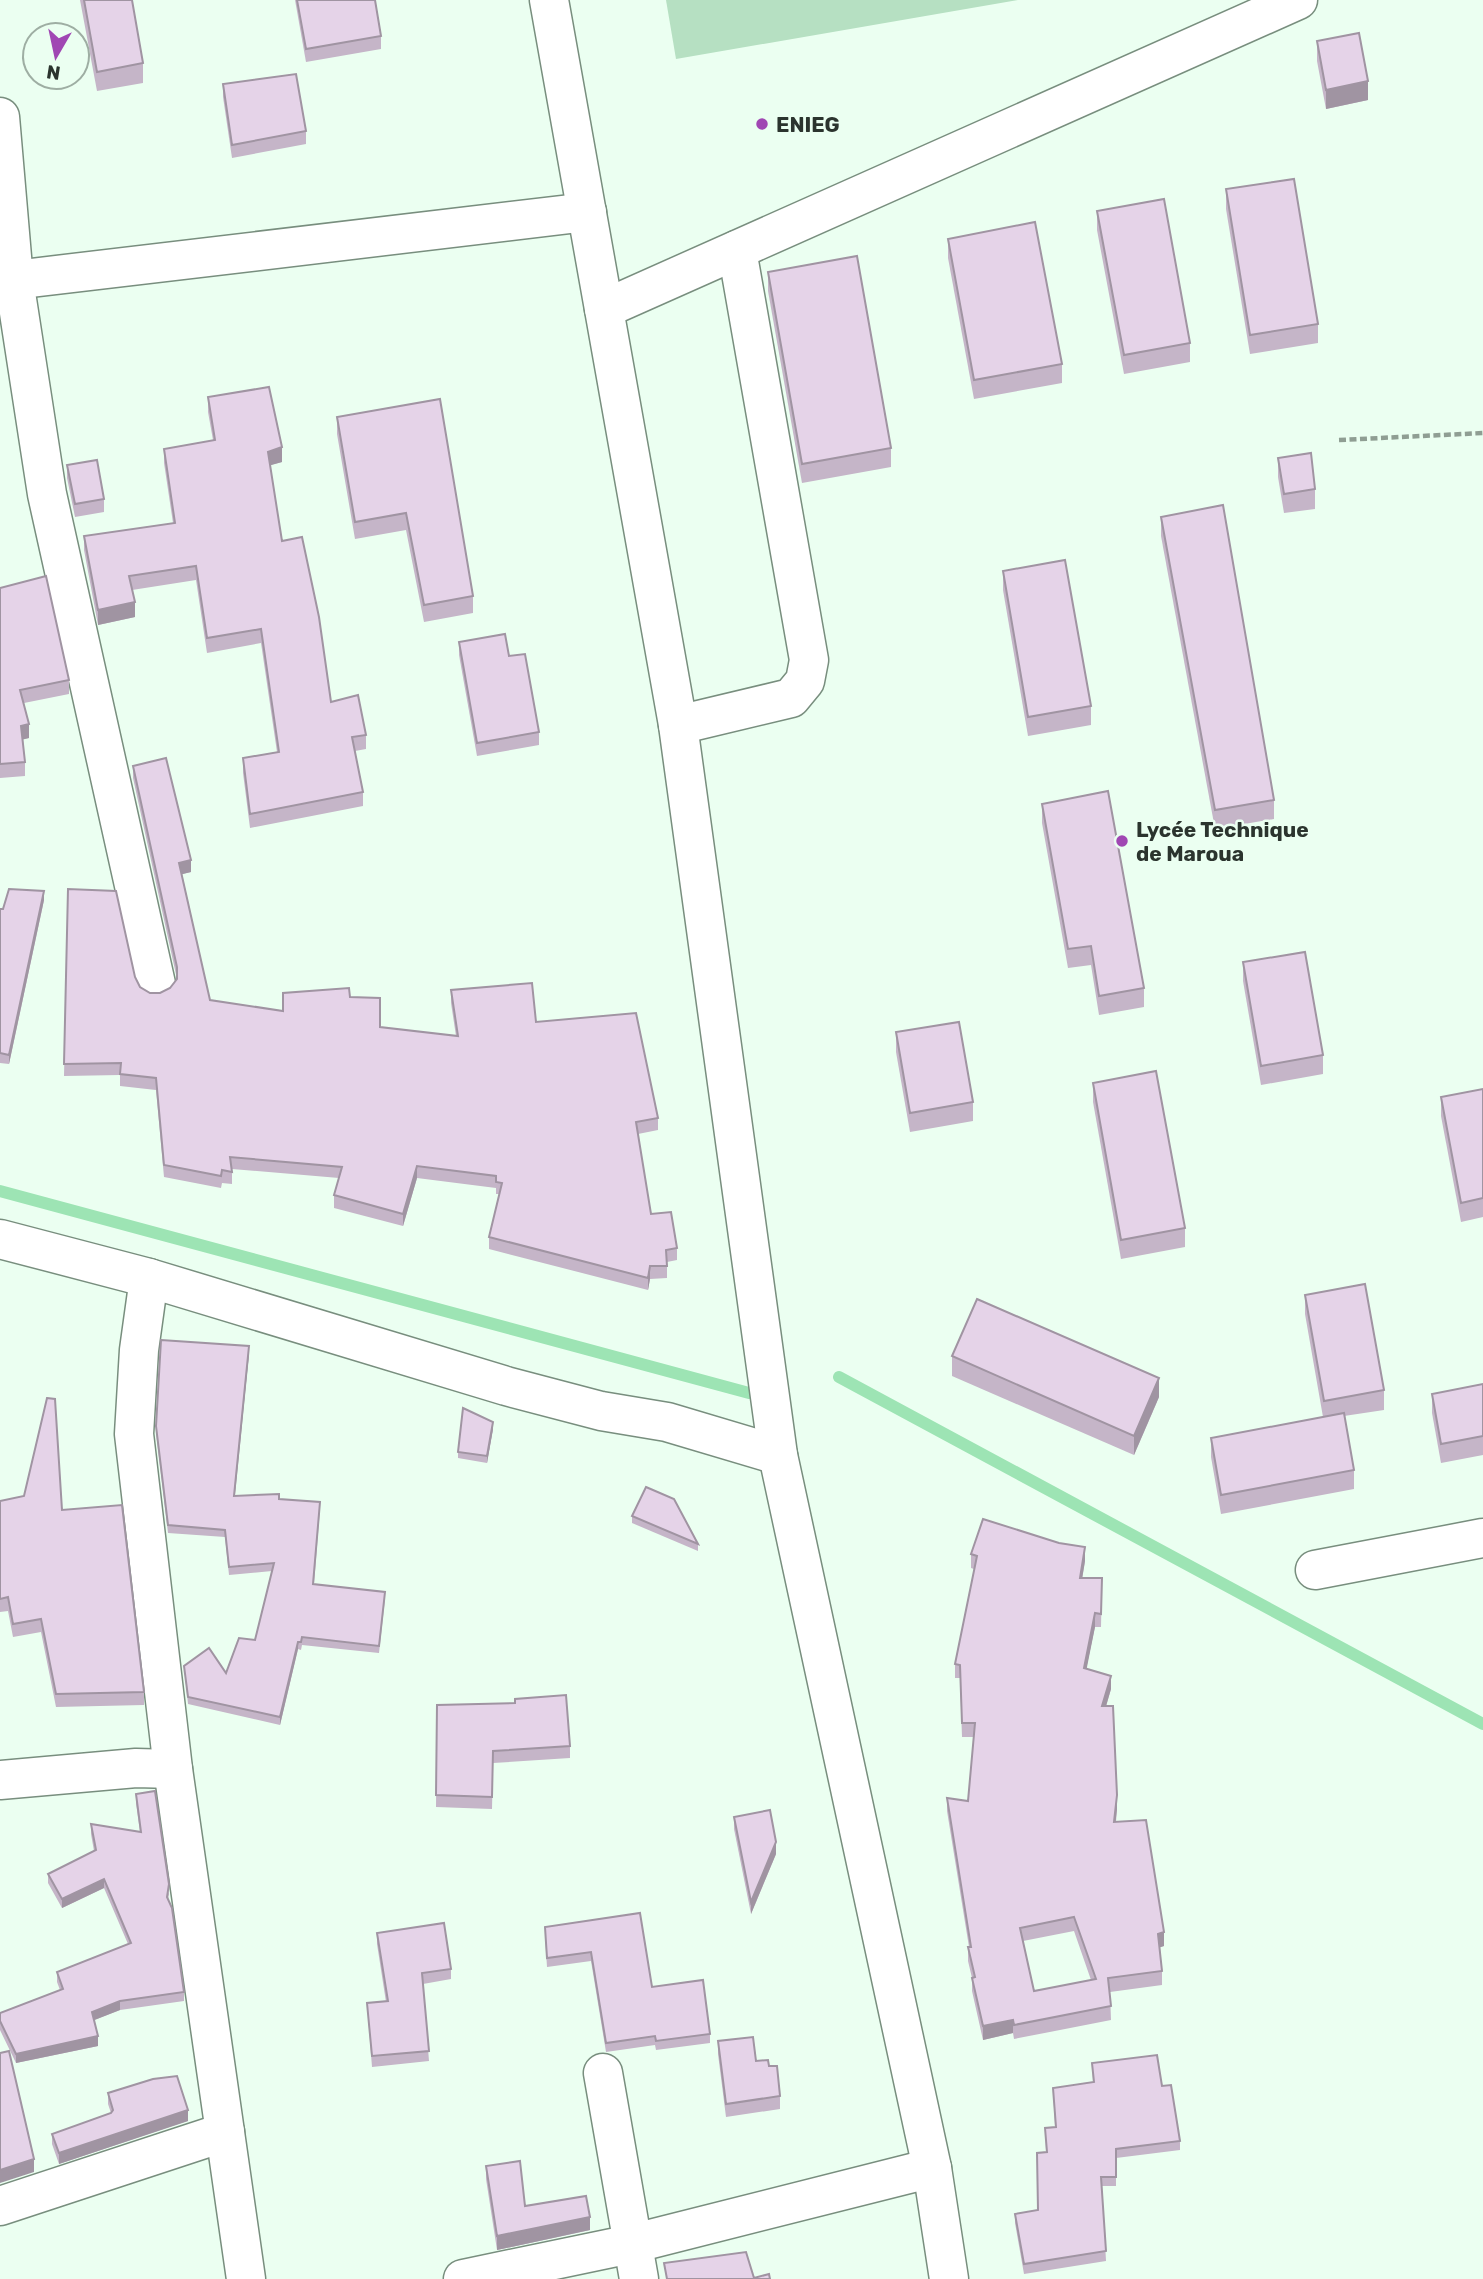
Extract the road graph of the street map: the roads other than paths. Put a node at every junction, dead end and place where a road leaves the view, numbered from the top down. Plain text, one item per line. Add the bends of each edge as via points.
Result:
1 (549, 0) edge
2 (1298, 0) edge
3 (0, 117) edge
4 (587, 212) junction
5 (737, 250) junction
6 (14, 280) junction
7 (604, 309) junction
8 (678, 725) junction
9 (156, 984) dead end
10 (0, 1239) edge
11 (149, 1278) junction
12 (778, 1455) junction
13 (1483, 1538) edge
14 (1315, 1570) dead end
15 (173, 1769) junction
16 (0, 1780) edge
17 (603, 2073) dead end
18 (225, 2132) junction
19 (932, 2168) junction
20 (0, 2206) edge
21 (635, 2262) edge
22 (246, 2279) edge
23 (463, 2279) edge
24 (949, 2279) edge

1 - 4 street
2 - 5 street
3 - 6 street
4 - 6 street
4 - 7 street
5 - 7 street
5 - 8 street via 809,660 805,681 792,698
6 - 9 street via 47,494
7 - 8 street
8 - 12 street
10 - 11 street
11 - 12 street via 493,1382 601,1411 667,1422
11 - 15 street via 134,1434
12 - 19 street
13 - 14 street
15 - 16 street
15 - 18 street
17 - 21 street
18 - 20 street
18 - 22 street
19 - 21 street
19 - 24 street
21 - 23 street

